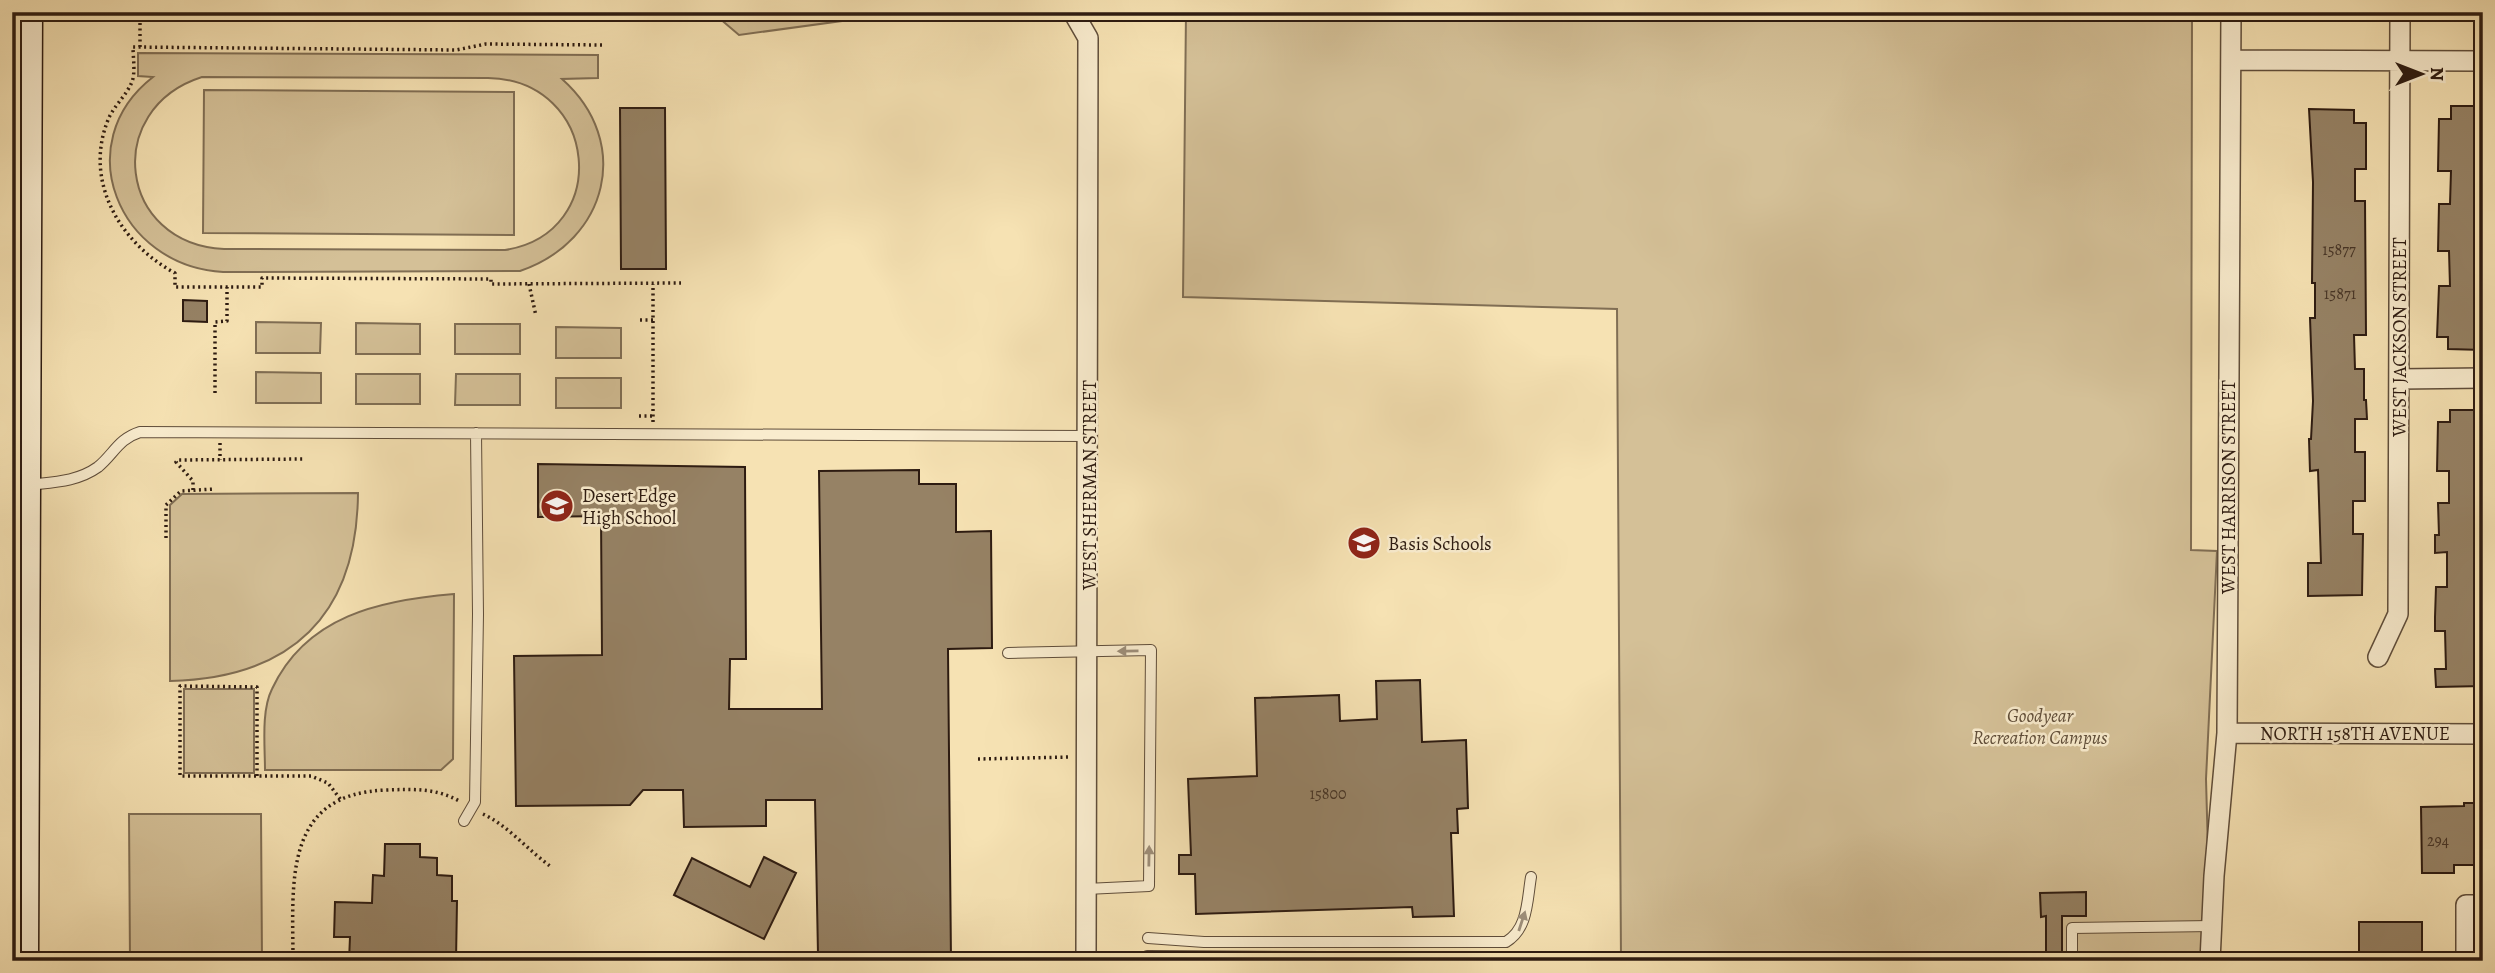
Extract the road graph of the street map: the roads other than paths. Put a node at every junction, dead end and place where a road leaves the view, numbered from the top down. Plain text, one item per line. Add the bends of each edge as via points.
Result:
1 (28, 12) edge
2 (1073, 12) edge
3 (2231, 12) edge
4 (2400, 12) edge
5 (2231, 60) junction
6 (2400, 61) junction
7 (2483, 61) edge
8 (2483, 378) edge
9 (2399, 379) junction
10 (476, 433) junction
11 (1089, 436) junction
12 (20, 485) edge
13 (1088, 652) junction
14 (1008, 653) dead end
15 (2378, 657) dead end
16 (2227, 733) junction
17 (2483, 734) edge
18 (464, 821) dead end
19 (1531, 877) dead end
20 (1086, 889) junction
21 (2474, 905) edge
22 (2212, 926) junction
23 (1148, 938) dead end
24 (1147, 956) dead end
25 (1536, 958) dead end
26 (24, 961) edge
27 (1086, 961) edge
28 (2072, 961) edge
29 (2210, 961) edge
30 (2466, 961) edge

1 - 12 main road
2 - 11 street, WEST SHERMAN STREET via 1088,38
3 - 5 street, WEST HARRISON STREET
4 - 6 street, WEST JACKSON STREET
5 - 6 street
5 - 16 street, WEST HARRISON STREET
6 - 7 street
6 - 9 street, WEST JACKSON STREET
8 - 9 street
9 - 15 street, WEST JACKSON STREET via 2398,614
10 - 11 lane
10 - 12 lane via 140,432 127,436 100,465 80,478
10 - 18 lane via 473,810
11 - 13 street, WEST SHERMAN STREET
12 - 26 main road
13 - 14 lane
13 - 20 street, WEST SHERMAN STREET
20 -> 13 lane via 1149,886 1151,687 1151,650
16 - 17 street, NORTH 158TH AVENUE
16 - 22 street, WEST HARRISON STREET
23 -> 19 lane via 1506,942 1523,923
20 - 27 street, WEST SHERMAN STREET
21 - 30 street
22 - 28 lane via 2072,928
22 - 29 street, WEST HARRISON STREET
24 - 25 lane

